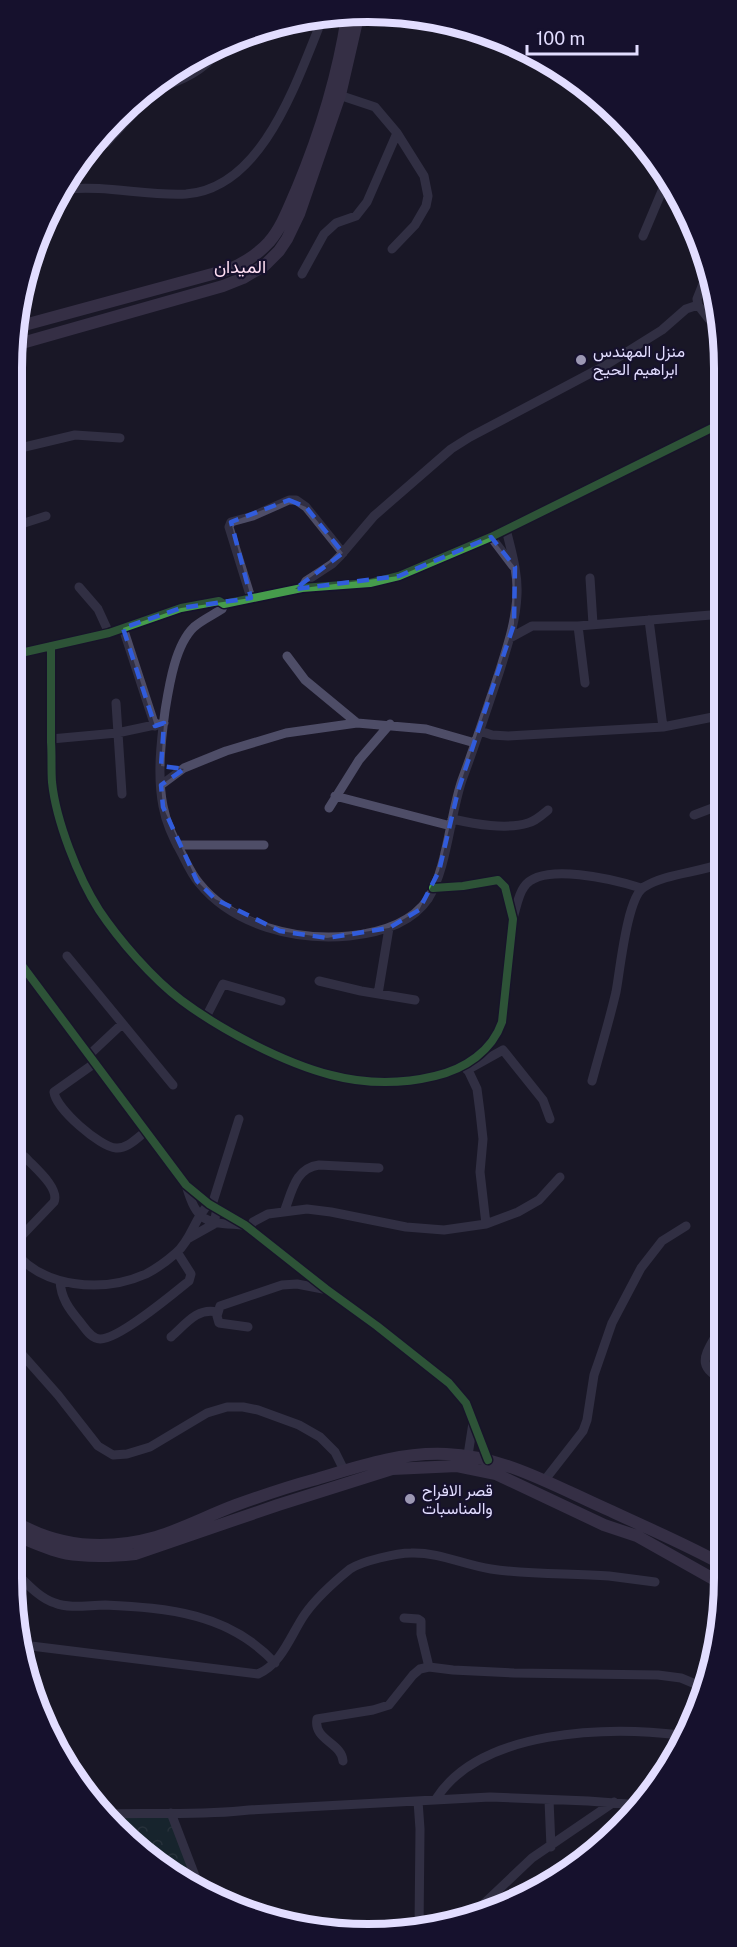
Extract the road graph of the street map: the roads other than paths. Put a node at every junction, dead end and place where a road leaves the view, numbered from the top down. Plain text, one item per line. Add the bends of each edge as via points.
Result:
1 (346, 23) edge
2 (356, 23) edge
3 (319, 26) edge
4 (209, 62) edge
5 (173, 83) edge
6 (335, 94) junction
7 (118, 130) edge
8 (397, 133) junction
9 (106, 143) edge
10 (663, 188) edge
11 (73, 189) edge
12 (643, 236) dead end
13 (392, 249) dead end
14 (302, 274) dead end
15 (704, 283) edge
16 (698, 305) junction
17 (712, 323) edge
18 (25, 325) edge
19 (23, 343) edge
20 (714, 427) edge
21 (120, 438) dead end
22 (22, 448) edge
23 (46, 516) dead end
24 (22, 524) edge
25 (506, 529) junction
26 (491, 537) junction
27 (343, 553) junction
28 (515, 567) junction
29 (590, 578) dead end
30 (79, 586) dead end
31 (302, 588) junction
32 (251, 598) junction
33 (224, 604) junction
34 (515, 615) junction
35 (714, 615) edge
36 (649, 620) junction
37 (593, 624) junction
38 (532, 626) junction
39 (578, 626) junction
40 (123, 628) junction
41 (109, 633) junction
42 (510, 638) junction
43 (51, 646) junction
44 (22, 653) edge
45 (287, 656) dead end
46 (585, 684) dead end
47 (116, 703) dead end
48 (714, 717) edge
49 (357, 723) junction
50 (390, 724) junction
51 (159, 725) junction
52 (663, 727) junction
53 (480, 731) junction
54 (117, 733) junction
55 (51, 739) junction
56 (475, 743) junction
57 (161, 766) junction
58 (184, 768) junction
59 (161, 785) junction
60 (122, 794) dead end
61 (336, 796) junction
62 (714, 807) edge
63 (328, 808) dead end
64 (548, 810) dead end
65 (694, 815) dead end
66 (451, 823) junction
67 (177, 845) junction
68 (264, 845) dead end
69 (714, 866) edge
70 (433, 888) junction
71 (642, 888) junction
72 (513, 918) junction
73 (389, 928) junction
74 (67, 956) dead end
75 (22, 965) edge
76 (319, 981) dead end
77 (378, 994) junction
78 (415, 1000) dead end
79 (281, 1001) dead end
80 (206, 1017) junction
81 (122, 1024) junction
82 (92, 1059) junction
83 (468, 1070) junction
84 (452, 1072) junction
85 (591, 1081) dead end
86 (173, 1085) dead end
87 (239, 1119) dead end
88 (550, 1119) dead end
89 (145, 1132) junction
90 (22, 1156) edge
91 (379, 1168) dead end
92 (560, 1177) dead end
93 (186, 1185) junction
94 (213, 1206) junction
95 (284, 1212) junction
96 (198, 1215) junction
97 (214, 1224) junction
98 (486, 1224) junction
99 (247, 1226) junction
100 (686, 1226) dead end
101 (22, 1236) edge
102 (189, 1238) junction
103 (177, 1252) junction
104 (22, 1258) edge
105 (60, 1281) junction
106 (326, 1289) junction
107 (217, 1312) junction
108 (248, 1327) dead end
109 (171, 1337) dead end
110 (714, 1339) edge
111 (22, 1355) edge
112 (714, 1376) edge
113 (472, 1423) junction
114 (468, 1455) junction
115 (488, 1460) junction
116 (344, 1470) junction
117 (544, 1481) junction
118 (588, 1500) junction
119 (582, 1514) junction
120 (22, 1524) edge
121 (22, 1538) edge
122 (158, 1542) junction
123 (714, 1560) edge
124 (22, 1579) edge
125 (714, 1579) edge
126 (655, 1582) dead end
127 (404, 1618) dead end
128 (29, 1646) edge
129 (275, 1663) junction
130 (429, 1666) junction
131 (698, 1685) edge
132 (677, 1735) edge
133 (343, 1761) dead end
134 (436, 1799) junction
135 (549, 1800) junction
136 (418, 1801) junction
137 (614, 1802) junction
138 (631, 1804) edge
139 (171, 1813) junction
140 (115, 1814) edge
141 (551, 1847) junction
142 (195, 1878) edge
143 (482, 1905) edge
144 (419, 1921) edge

1 - 6 main road
2 - 6 main road
3 - 11 street via 280,114 255,154 229,179 207,190 182,194
4 - 5 street
6 - 8 street via 375,107
6 - 18 main road via 289,207 269,242 250,259 208,276
6 - 19 main road via 299,214 279,251 265,265 223,286
7 - 9 street
8 - 13 street via 424,176 428,196 415,225
8 - 14 street via 367,202 356,216 336,223 324,234
10 - 12 street
15 - 16 street
16 - 17 street
16 - 27 street via 686,309 662,330 606,365 451,449 374,516
20 - 25 street
21 - 22 street via 75,435
23 - 24 street
25 - 26 street
25 - 28 street
26 - 28 street
26 - 31 street via 399,576 370,583
27 - 31 street
27 - 32 street via 296,500 231,522 229,527
28 - 34 street
29 - 37 street
30 - 41 street via 98,609
31 - 32 street
32 - 33 street
33 - 40 street via 219,601 181,608
33 - 51 street via 195,626 183,645
34 - 38 street
34 - 42 street
35 - 36 street
36 - 37 street
36 - 52 street
37 - 39 street
38 - 39 street
38 - 42 street
39 - 46 street
40 - 41 street
40 - 51 street
41 - 43 street
42 - 53 street
43 - 44 street
43 - 55 street
45 - 49 street via 305,680
47 - 54 street
48 - 52 street
49 - 50 street
49 - 58 street via 286,733
50 - 56 street
50 - 61 street via 359,760
51 - 54 street
51 - 57 street
52 - 53 street via 508,736
53 - 56 street
54 - 55 street
54 - 60 street
55 - 80 street via 52,782 64,834 99,909 159,981
56 - 66 street
57 - 58 street
57 - 59 street
58 - 59 street
59 - 67 street via 163,807
61 - 63 street
61 - 66 street
62 - 65 street
64 - 66 street via 531,823 520,825
66 - 70 street
67 - 68 street
67 - 73 street via 197,881 214,899 255,923 327,938
69 - 71 street
70 - 72 street via 498,880 505,887
70 - 73 street via 419,910
71 - 72 street via 617,880 542,875 524,886
71 - 85 street via 627,924 615,992
72 - 84 street via 498,1034 474,1059
73 - 77 street
74 - 81 street
75 - 82 street
76 - 77 street
77 - 78 street
79 - 80 street via 223,984
80 - 84 street via 269,1051 332,1075 396,1082
81 - 82 street
81 - 86 street
82 - 89 street
82 - 89 street via 54,1092 54,1097 69,1116 108,1147 126,1146
83 - 84 street
83 - 88 street via 503,1050 543,1100
83 - 98 street via 477,1089 480,1112 480,1172
87 - 94 street
89 - 93 street
90 - 101 street via 56,1197
91 - 95 street via 309,1166 299,1174
92 - 98 street via 538,1200
93 - 94 street
93 - 96 street
94 - 96 street
94 - 97 street
94 - 99 street
95 - 98 street via 319,1210 406,1227 444,1230
95 - 99 street via 260,1217
96 - 97 street
96 - 102 street
97 - 99 street
97 - 102 street
99 - 106 street
100 - 117 street via 662,1241 641,1268 612,1323 594,1375 583,1431
102 - 103 street
103 - 105 street via 148,1273 127,1280 106,1285
103 - 105 street via 191,1274 189,1281 147,1316 104,1339 94,1337 68,1308
104 - 105 street via 30,1267
106 - 107 street via 282,1285 222,1304
106 - 113 street via 449,1383 466,1404
107 - 108 street via 219,1323
107 - 109 street via 209,1310 195,1315
110 - 112 street via 704,1362
111 - 116 street via 98,1446 113,1455 150,1447 207,1413 243,1407 299,1425 320,1437 335,1452
113 - 114 street
113 - 115 street
114 - 115 main road
114 - 116 main road via 393,1457
115 - 117 main road
116 - 122 main road via 272,1492
117 - 118 main road
118 - 119 main road
118 - 123 main road
119 - 122 main road via 475,1468 392,1469
119 - 125 main road via 638,1536
120 - 122 main road via 60,1541 78,1544
121 - 122 main road via 78,1556 135,1554
124 - 129 street via 54,1603 195,1614 251,1642
126 - 129 street via 508,1571 429,1553 408,1553 352,1568 305,1613
127 - 130 street via 421,1621
128 - 129 street via 254,1674
130 - 131 street via 514,1674 669,1676
130 - 133 street via 413,1675 389,1705 317,1719 319,1733 340,1752
132 - 134 street via 586,1733 517,1746 472,1764 446,1785
134 - 135 street
134 - 136 street
135 - 137 street
135 - 141 street
136 - 139 street
136 - 144 street
137 - 138 street
137 - 141 street
139 - 140 street
139 - 142 street
141 - 143 street via 532,1858

